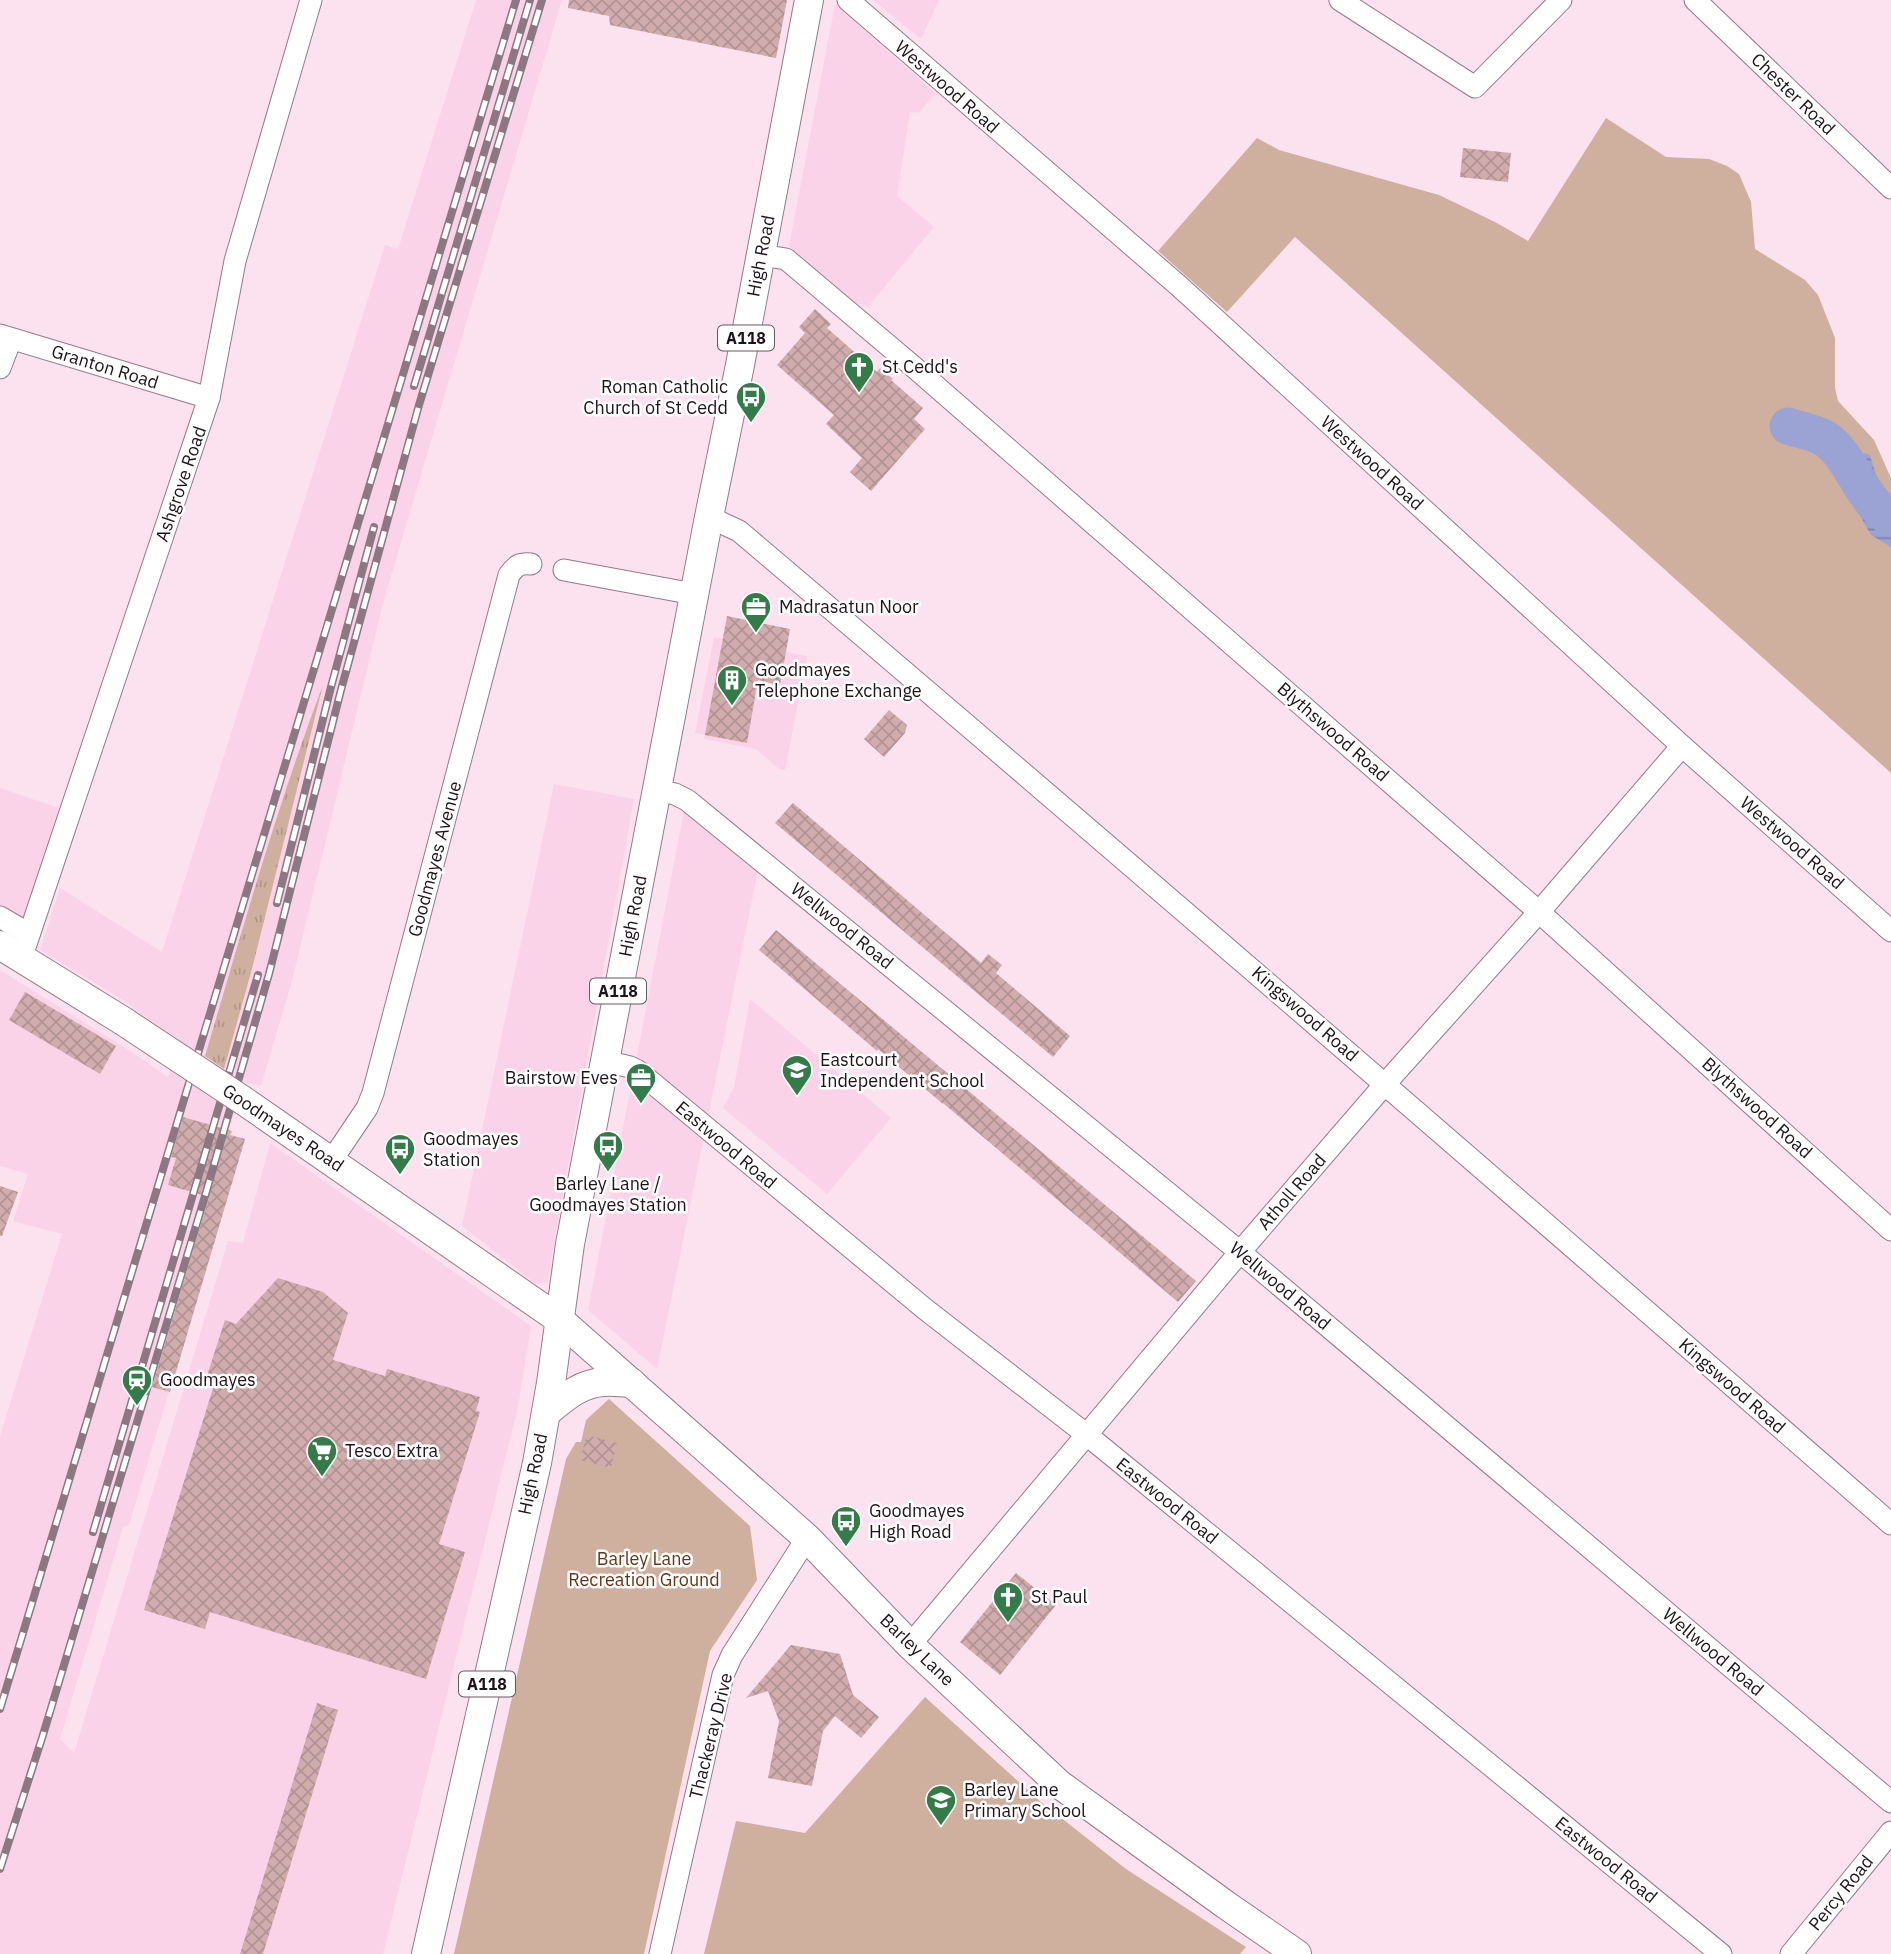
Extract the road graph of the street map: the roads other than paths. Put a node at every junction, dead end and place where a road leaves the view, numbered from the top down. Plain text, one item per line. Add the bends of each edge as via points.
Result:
1 (311, 0) edge
2 (808, 0) edge
3 (848, 0) edge
4 (1340, 0) edge
5 (1561, 0) edge
6 (1695, 0) edge
7 (1891, 188) edge
8 (761, 255) junction
9 (6, 337) edge
10 (0, 368) edge
11 (209, 398) junction
12 (709, 517) junction
13 (531, 564) dead end
14 (564, 570) dead end
15 (694, 594) junction
16 (1682, 746) junction
17 (656, 790) junction
18 (1539, 912) junction
19 (0, 917) edge
20 (1891, 930) edge
21 (16, 946) edge
22 (605, 1061) junction
23 (1385, 1084) junction
24 (332, 1160) junction
25 (1891, 1230) edge
26 (1240, 1252) junction
27 (560, 1320) junction
28 (632, 1383) junction
29 (545, 1413) junction
30 (1087, 1435) junction
31 (1891, 1524) edge
32 (807, 1538) junction
33 (910, 1645) junction
34 (1891, 1802) edge
35 (1891, 1832) edge
36 (426, 1954) edge
37 (660, 1954) edge
38 (1297, 1954) edge
39 (1721, 1954) edge
40 (1791, 1954) edge

1 - 11 street, Ashgrove Road via 235,261
2 - 8 main road, High Road / A118
3 - 16 street, Westwood Road via 1179,286
4 - 5 street via 1475,87
6 - 7 street, Chester Road
8 - 12 main road, High Road / A118
8 - 18 street, Blythswood Road via 786,259 853,315
9 - 10 street
9 - 11 street, Granton Road
11 - 21 street, Ashgrove Road
12 - 15 main road, High Road / A118
12 - 23 street, Kingswood Road via 739,531
13 - 24 street, Goodmayes Avenue via 515,566 509,575 368,1108
14 - 15 street
15 - 17 main road, High Road / A118
16 - 18 street, Atholl Road
16 - 20 street, Westwood Road
17 - 22 main road, High Road / A118
17 - 26 street, Wellwood Road via 687,800
18 - 23 street, Atholl Road
18 - 25 street, Blythswood Road
19 - 21 street
21 - 24 main road, Goodmayes Road, bridge
22 - 27 main road, High Road / A118
22 - 30 street, Eastwood Road via 638,1071
23 - 26 street, Atholl Road
23 - 31 street, Kingswood Road
24 - 27 main road, Goodmayes Road
26 - 30 street, Atholl Road
26 - 34 street, Wellwood Road
27 - 28 main road, Barley Lane
27 - 29 main road, High Road / A118
28 - 29 main road via 587,1385
28 - 32 main road, Barley Lane
29 - 36 main road, High Road / A118
30 - 33 street, Atholl Road
30 - 39 street, Eastwood Road
32 - 33 main road, Barley Lane
32 - 37 street, Thackeray Drive via 723,1675
33 - 38 main road, Barley Lane via 1059,1784
35 - 40 street, Percy Road

